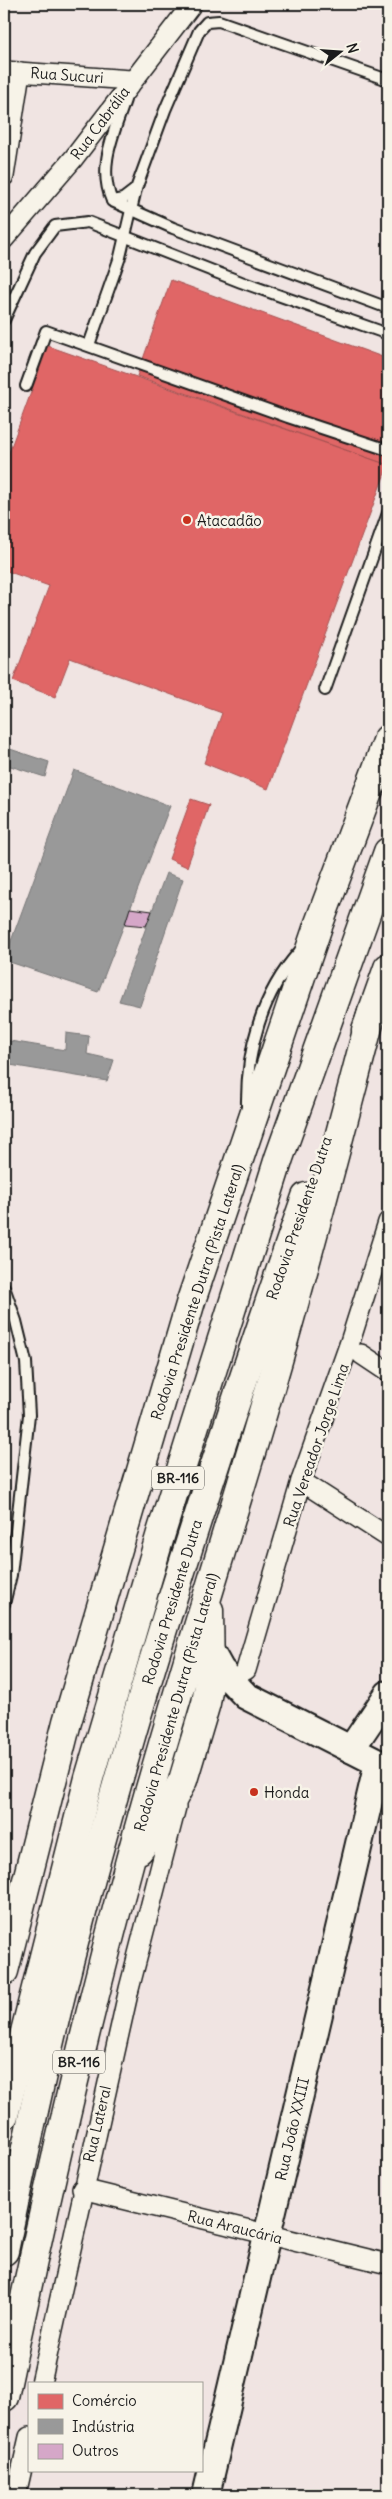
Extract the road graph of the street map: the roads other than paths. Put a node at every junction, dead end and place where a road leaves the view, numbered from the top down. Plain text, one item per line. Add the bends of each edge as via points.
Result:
1 (192, 4) edge
2 (12, 72) edge
3 (131, 80) junction
4 (388, 80) edge
5 (4, 176) edge
6 (136, 189) junction
7 (112, 201) junction
8 (131, 210) junction
9 (124, 237) junction
10 (4, 239) edge
11 (388, 308) edge
12 (4, 320) edge
13 (388, 334) edge
14 (89, 344) junction
15 (26, 386) dead end
16 (388, 450) edge
17 (388, 513) edge
18 (325, 690) dead end
19 (388, 739) edge
20 (388, 852) edge
21 (388, 968) edge
22 (372, 1012) junction
23 (388, 1222) edge
24 (4, 1287) edge
25 (361, 1354) dead end
26 (388, 1372) edge
27 (301, 1481) junction
28 (388, 1538) edge
29 (211, 1583) junction
30 (4, 1604) edge
31 (211, 1652) junction
32 (246, 1670) dead end
33 (388, 1694) edge
34 (246, 1696) junction
35 (206, 1703) junction
36 (351, 1749) junction
37 (383, 1765) edge
38 (183, 1780) junction
39 (129, 1863) junction
40 (4, 1971) edge
41 (4, 2115) edge
42 (82, 2189) junction
43 (267, 2235) junction
44 (4, 2251) edge
45 (388, 2264) edge
46 (40, 2382) edge
47 (4, 2397) edge
48 (28, 2442) edge
49 (16, 2495) edge
50 (206, 2495) edge

1 - 3 street, Rua Cabrália
2 - 3 street, Rua Sucuri
2 - 5 street
3 - 7 lane via 106,161 105,181
3 - 10 street, Rua Cabrália via 73,158
4 - 6 lane via 219,21 207,22 199,31 165,110
6 - 7 lane
6 - 8 lane
7 - 8 lane
8 - 9 lane
8 - 11 lane
9 - 12 lane via 88,222 55,226 35,253
9 - 13 lane
9 - 14 lane
14 - 15 lane via 46,331
14 - 16 lane
17 - 18 lane
19 - 40 highway, Rodovia Presidente Dutra (Pista Lateral) / BR-116 via 315,936 191,1301 66,1722
20 - 41 highway, Rodovia Presidente Dutra / BR-116 via 279,1158 161,1533 88,1778
21 - 22 highway, Rodovia Presidente Dutra / BR-116
22 - 29 highway, Rodovia Presidente Dutra (Pista Lateral) / BR-116 via 323,1200
22 - 44 highway, Rodovia Presidente Dutra / BR-116 via 236,1398 128,1747 74,1940
23 - 27 street, Rua Vereador Jorge Lima
24 - 30 lane via 26,1362 29,1415 11,1575
25 - 26 street
27 - 28 street
27 - 32 street, Rua Vereador Jorge Lima
29 - 31 highway
29 - 39 highway, Rodovia Presidente Dutra (Pista Lateral) / BR-116
31 - 34 street via 221,1670
31 - 35 highway
33 - 36 street
34 - 35 street via 225,1693
34 - 36 street
35 - 38 highway
36 - 37 street
37 - 43 street, Rua João XXIII
38 - 39 highway via 162,1819
38 - 42 street, Rua Lateral
39 - 47 highway, Rodovia Presidente Dutra (Pista Lateral) / BR-116 via 32,2260
42 - 43 street, Rua Araucária
42 - 46 street, Rua Lateral
43 - 45 street, Rua Araucária
43 - 50 street, Rua João XXIII
48 - 49 street

